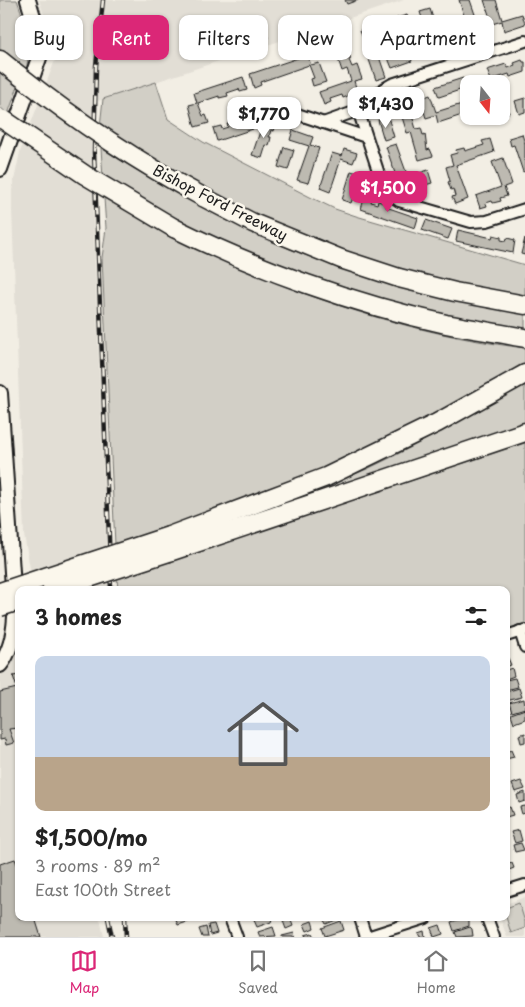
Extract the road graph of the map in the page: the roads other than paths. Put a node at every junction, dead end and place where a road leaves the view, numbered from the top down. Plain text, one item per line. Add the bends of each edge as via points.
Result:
1 (28, 0) edge
2 (525, 41) edge
3 (0, 60) edge
4 (365, 108) junction
5 (297, 114) dead end
6 (2, 118) edge
7 (323, 123) junction
8 (366, 137) junction
9 (0, 169) edge
10 (525, 209) edge
11 (525, 305) edge
12 (525, 338) edge
13 (525, 374) edge
14 (0, 393) edge
15 (525, 432) edge
16 (169, 544) junction
17 (21, 586) edge
18 (62, 586) edge
19 (15, 588) edge
20 (0, 592) edge
21 (15, 602) edge
22 (0, 607) edge
23 (522, 631) edge
24 (510, 635) edge
25 (525, 647) edge
26 (0, 664) edge
27 (525, 885) edge
28 (510, 890) edge
29 (231, 921) edge
30 (361, 921) edge
31 (417, 921) edge
32 (489, 921) edge
33 (237, 937) edge
34 (366, 937) edge
35 (494, 937) edge

1 - 9 street via 38,33 39,58
2 - 4 street via 392,84 376,94
3 - 11 highway, Bishop Ford Freeway, bridge via 131,157 253,224 399,278
4 - 7 street
4 - 8 street via 361,119
5 - 7 street
6 - 12 highway, bridge via 85,175 174,228 278,274 379,307 446,324
7 - 8 street
8 - 10 street via 385,190 399,201 471,222 487,221
13 - 16 highway via 491,395 334,474
14 - 26 street via 14,617 14,632
15 - 16 highway
16 - 17 highway, bridge
16 - 18 highway, bridge
19 - 20 highway, bridge
21 - 22 highway, bridge
23 - 24 street
23 - 25 street
27 - 28 street
29 - 33 street
30 - 34 street
31 - 34 street
32 - 35 street

